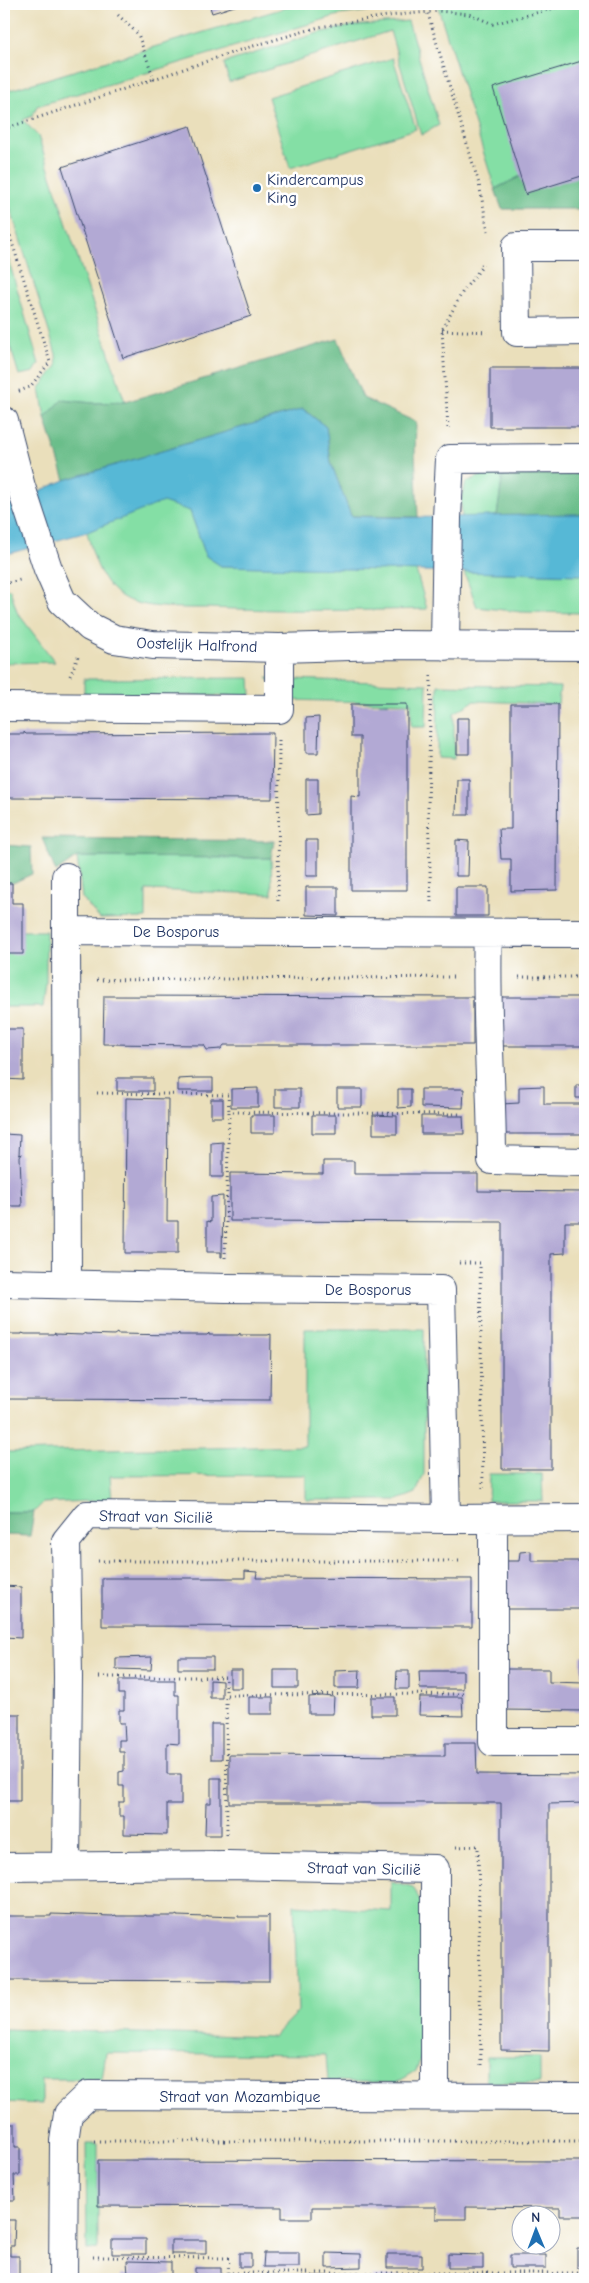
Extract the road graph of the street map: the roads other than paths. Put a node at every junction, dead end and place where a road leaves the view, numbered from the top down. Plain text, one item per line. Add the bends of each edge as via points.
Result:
1 (585, 247) edge
2 (585, 331) edge
3 (4, 421) edge
4 (585, 458) edge
5 (439, 646) junction
6 (583, 646) edge
7 (279, 648) junction
8 (4, 707) edge
9 (66, 877) dead end
10 (66, 931) junction
11 (488, 933) junction
12 (585, 934) edge
13 (585, 1162) edge
14 (4, 1283) edge
15 (67, 1283) junction
16 (493, 1518) junction
17 (585, 1518) edge
18 (446, 1519) junction
19 (585, 1742) edge
20 (66, 1866) junction
21 (4, 1867) edge
22 (435, 2096) junction
23 (585, 2098) edge
24 (63, 2268) edge

1 - 2 street via 516,247 517,332
3 - 7 street, Oostelijk Halfrond via 21,487 48,569 62,601 90,627 114,639 153,645
4 - 5 street via 450,459 446,588
5 - 6 street, Oostelijk Halfrond
5 - 7 street, Oostelijk Halfrond
7 - 8 street via 279,709
9 - 10 street
10 - 11 street, De Bosporus
10 - 15 street
11 - 12 street, De Bosporus
11 - 13 street via 492,1160
14 - 15 street, De Bosporus
15 - 18 street, De Bosporus via 441,1290
16 - 17 street, Straat van Sicilië
16 - 18 street, Straat van Sicilië
16 - 19 street via 493,1742
18 - 20 street, Straat van Sicilië via 87,1515 66,1542
20 - 21 street, Straat van Sicilië
20 - 22 street, Straat van Sicilië via 435,1869
22 - 23 street, Straat van Mozambique
22 - 24 street, Straat van Mozambique via 88,2095 68,2114 64,2141

